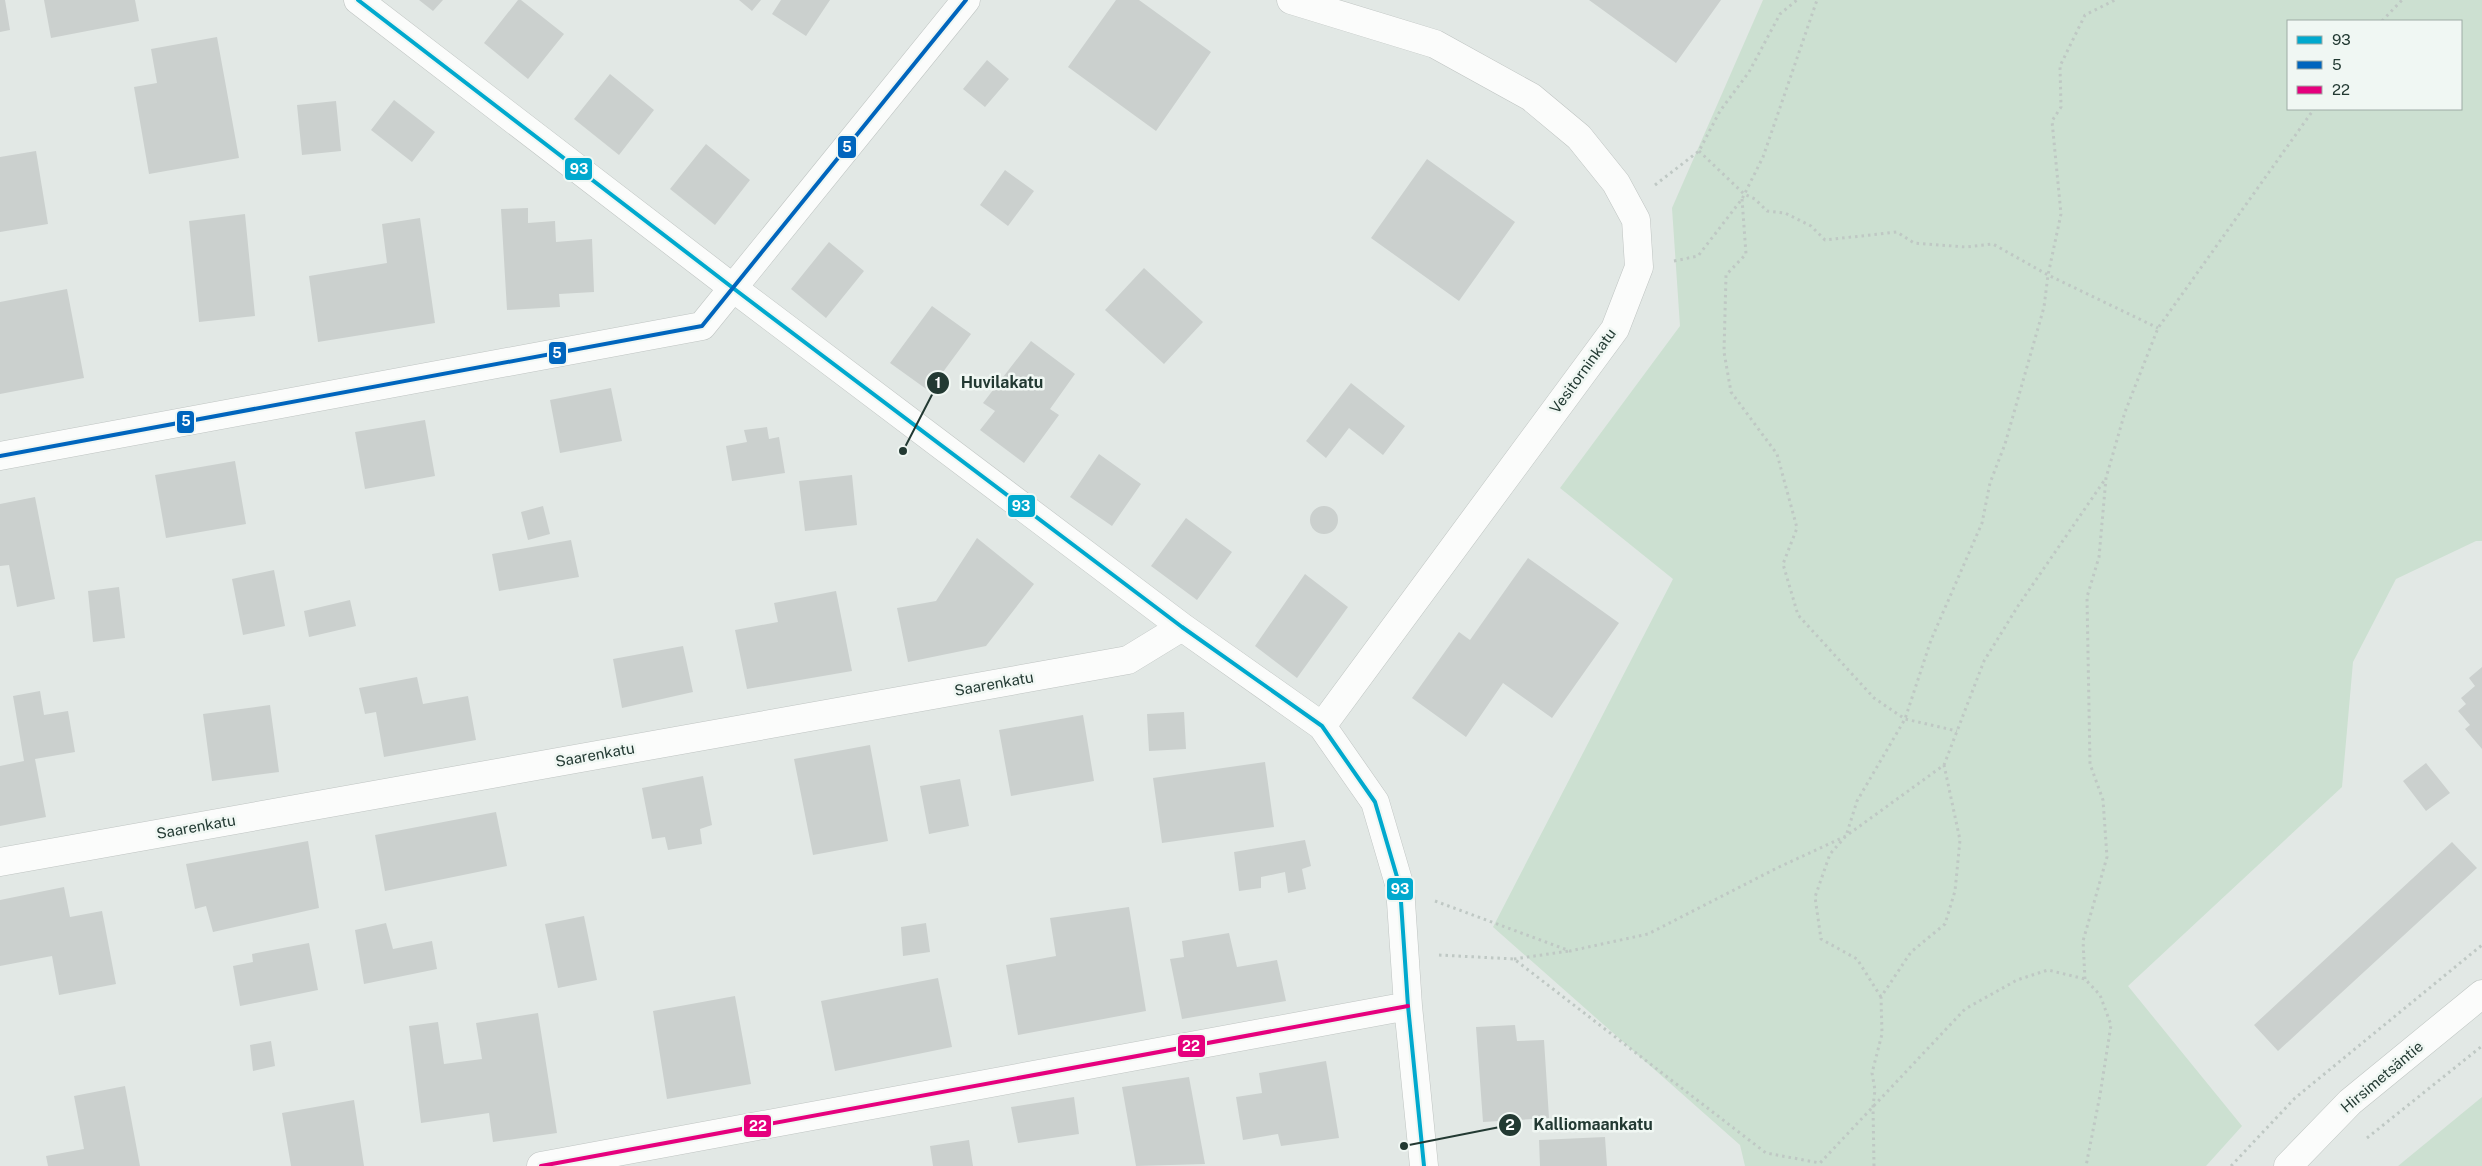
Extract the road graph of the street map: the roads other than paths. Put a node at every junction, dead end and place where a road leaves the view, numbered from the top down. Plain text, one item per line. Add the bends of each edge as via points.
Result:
1 (358, 0) edge
2 (966, 0) edge
3 (1291, 0) edge
4 (733, 288) junction
5 (0, 456) edge
6 (1182, 627) junction
7 (1322, 726) junction
8 (0, 862) edge
9 (2482, 994) edge
10 (1408, 1006) junction
11 (541, 1166) edge
12 (1424, 1166) edge
13 (2288, 1166) edge

1 - 4 street
2 - 4 street
3 - 7 street, Vesitorninkatu via 1436,44 1531,97 1579,137 1616,183 1636,220 1639,267 1615,329
4 - 5 street via 702,326
4 - 6 street
6 - 7 street
6 - 8 street, Saarenkatu via 1128,660
7 - 10 street via 1375,802 1400,887
9 - 13 street, Hirsimetsäntie via 2350,1102
10 - 11 street
10 - 12 street

